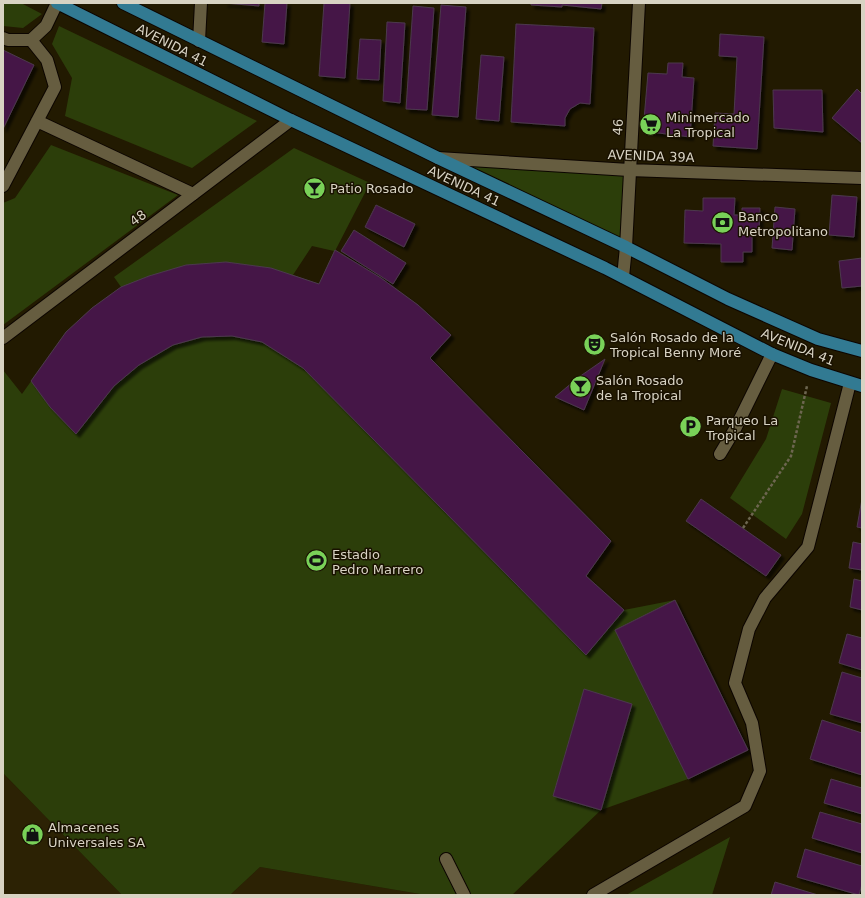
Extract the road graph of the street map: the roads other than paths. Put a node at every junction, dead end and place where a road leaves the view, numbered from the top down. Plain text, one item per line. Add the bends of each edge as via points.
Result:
1 (57, 3) edge
2 (123, 3) edge
3 (201, 3) edge
4 (639, 3) edge
5 (3, 38) edge
6 (31, 40) junction
7 (199, 41) junction
8 (291, 120) junction
9 (38, 121) junction
10 (438, 158) junction
11 (630, 170) junction
12 (862, 178) edge
13 (3, 186) edge
14 (193, 194) junction
15 (626, 247) junction
16 (623, 277) junction
17 (3, 338) edge
18 (862, 351) edge
19 (772, 354) junction
20 (856, 384) edge
21 (720, 454) dead end
22 (446, 859) dead end
23 (464, 895) edge
24 (593, 895) edge

1 - 6 street via 46,26
1 - 8 main road, AVENIDA 41
2 - 7 main road, AVENIDA 41
3 - 7 street
4 - 11 street, 46
5 - 6 street
6 - 9 street via 47,60 55,87
7 - 10 main road, AVENIDA 41
8 - 14 street, 48
8 - 16 main road, AVENIDA 41
9 - 13 street
9 - 14 street
10 - 11 street, AVENIDA 39A
10 - 15 main road, AVENIDA 41
11 - 12 street, AVENIDA 39A
11 - 15 street, 46
14 - 17 street, 48
15 - 16 street, 46
15 - 18 main road, AVENIDA 41 via 728,300 818,339
16 - 19 main road, AVENIDA 41
19 - 20 main road, AVENIDA 41 via 810,370
19 - 21 street
20 - 24 street via 808,546 765,598 749,629 735,683 752,723 760,771 745,806
22 - 23 street

